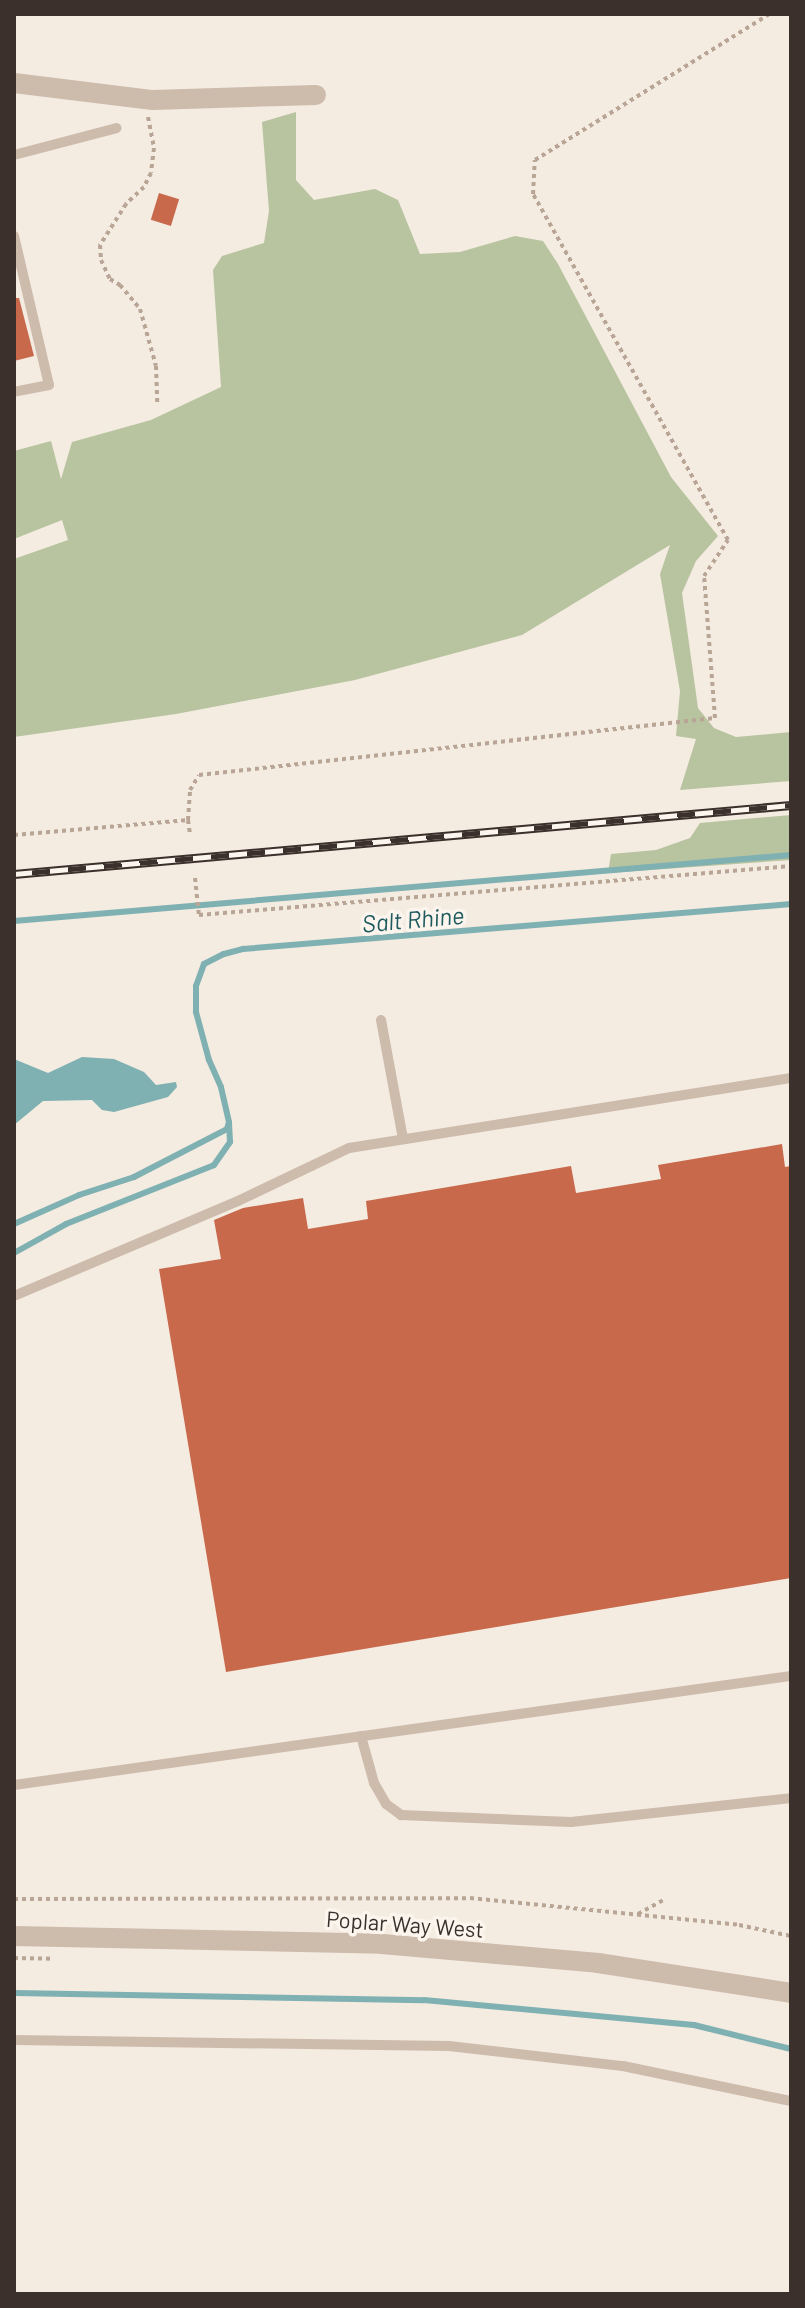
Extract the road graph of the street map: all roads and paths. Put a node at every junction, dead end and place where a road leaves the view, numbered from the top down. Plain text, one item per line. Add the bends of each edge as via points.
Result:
1 (770, 14) edge
2 (14, 83) edge
3 (316, 95) dead end
4 (145, 99) junction
5 (117, 128) dead end
6 (14, 155) edge
7 (14, 236) edge
8 (14, 392) edge
9 (157, 403) dead end
10 (188, 820) junction
11 (190, 834) dead end
12 (14, 835) edge
13 (791, 866) edge
14 (195, 878) dead end
15 (381, 1020) dead end
16 (791, 1078) edge
17 (403, 1139) junction
18 (14, 1296) edge
19 (791, 1676) edge
20 (361, 1736) junction
21 (14, 1785) edge
22 (791, 1798) edge
23 (14, 1899) edge
24 (663, 1900) dead end
25 (636, 1915) junction
26 (14, 1936) edge
27 (791, 1936) edge
28 (14, 1958) edge
29 (53, 1959) dead end
30 (791, 1993) edge
31 (14, 2040) edge
32 (791, 2101) edge

1 - 10 path via 535,160 533,194 728,540 704,576 715,718 199,775 190,790
2 - 4 street
3 - 4 street
4 - 9 path via 154,148 151,173 100,245 110,279 140,309 156,366
5 - 6 lane
7 - 8 lane via 49,385
10 - 11 path
10 - 12 path
13 - 14 path via 199,913
15 - 17 lane
16 - 17 lane
17 - 18 lane via 349,1148
19 - 20 lane
20 - 21 lane
20 - 22 lane via 374,1783 386,1804 401,1815 571,1822
23 - 25 path via 470,1898
24 - 25 path
25 - 27 path
26 - 30 street, Poplar Way West via 382,1944 598,1963
28 - 29 path
31 - 32 lane via 449,2046 623,2066

